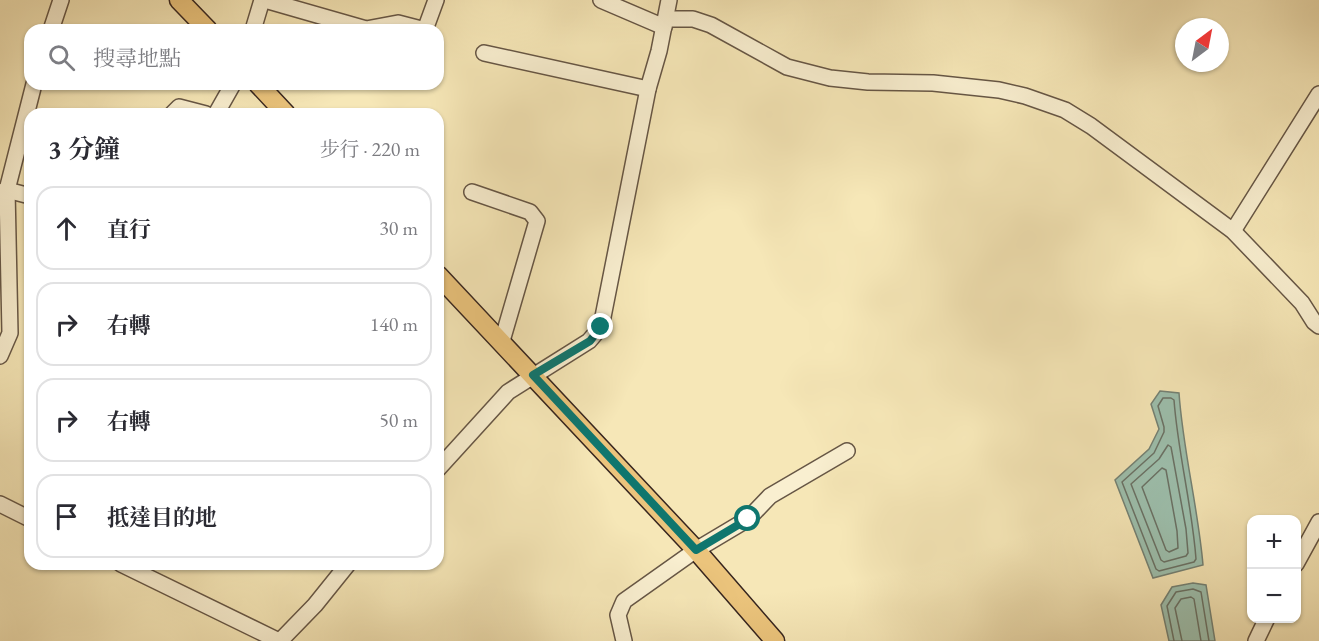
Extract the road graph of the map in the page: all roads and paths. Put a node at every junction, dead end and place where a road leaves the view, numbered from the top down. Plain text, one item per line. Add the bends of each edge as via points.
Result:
1 (61, 0) edge
2 (179, 0) edge
3 (263, 0) edge
4 (436, 0) edge
5 (601, 0) edge
6 (669, 0) edge
7 (665, 23) junction
8 (53, 24) edge
9 (201, 24) edge
10 (255, 24) edge
11 (348, 24) edge
12 (427, 24) edge
13 (484, 53) dead end
14 (648, 89) junction
15 (32, 90) edge
16 (230, 90) edge
17 (264, 90) edge
18 (1319, 94) edge
19 (27, 108) edge
20 (219, 108) edge
21 (280, 108) edge
22 (24, 120) edge
23 (4, 191) edge
24 (472, 192) dead end
25 (24, 195) edge
26 (1233, 231) junction
27 (444, 282) edge
28 (1319, 326) edge
29 (502, 341) junction
30 (0, 356) edge
31 (533, 375) junction
32 (847, 451) dead end
33 (444, 462) edge
34 (0, 504) edge
35 (24, 516) edge
36 (1319, 522) edge
37 (696, 550) junction
38 (1301, 555) edge
39 (133, 570) edge
40 (343, 570) edge
41 (1265, 623) edge
42 (280, 641) edge
43 (624, 641) edge
44 (775, 641) edge
45 (1256, 641) edge

1 - 8 street
2 - 9 main road
3 - 10 street
3 - 11 street
4 - 12 street
5 - 7 street
6 - 7 street
7 - 14 street
7 - 26 street via 693,19 787,67 830,78 999,90 1042,101 1091,126
13 - 14 street
14 - 31 street via 601,327 590,341
15 - 19 street
16 - 20 street
17 - 21 main road
18 - 26 street
22 - 23 street
23 - 25 street
23 - 30 street via 10,333
24 - 29 street via 530,212 537,221
26 - 28 street
27 - 29 main road
29 - 31 main road
31 - 33 street via 508,392
31 - 37 main road
32 - 37 street via 770,496 748,519
34 - 35 street
36 - 38 street
37 - 43 street via 624,601 618,615
37 - 44 main road
39 - 42 street
40 - 42 street
41 - 45 street

